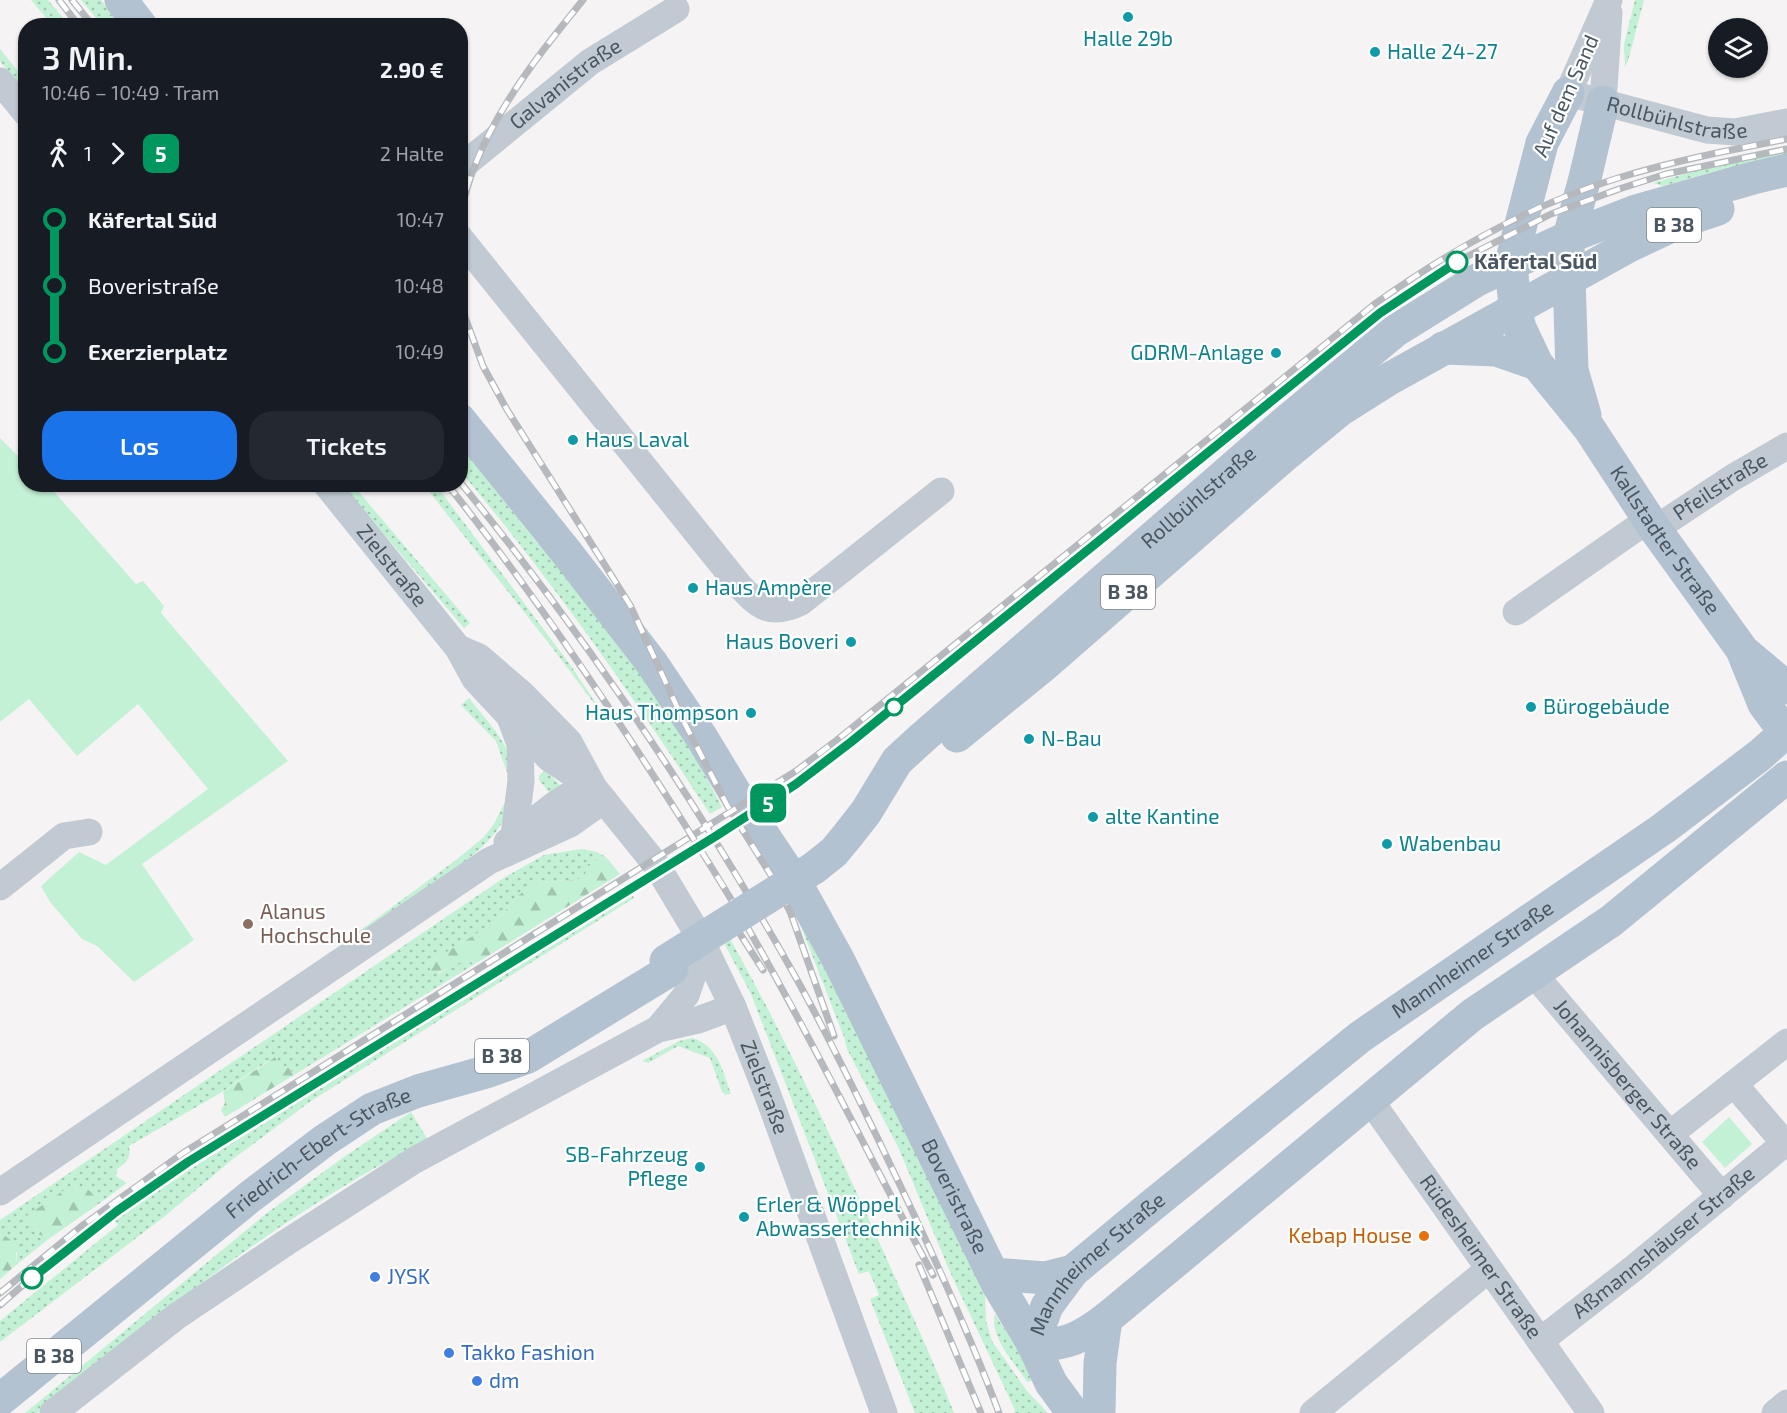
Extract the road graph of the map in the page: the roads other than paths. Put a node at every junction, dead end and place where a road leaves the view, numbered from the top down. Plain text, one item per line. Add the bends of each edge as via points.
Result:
1 (121, 0) edge
2 (1609, 0) edge
3 (676, 9) dead end
4 (135, 18) edge
5 (0, 81) edge
6 (1568, 93) junction
7 (1603, 102) junction
8 (18, 103) edge
9 (1787, 122) edge
10 (468, 161) edge
11 (1787, 170) edge
12 (1582, 190) junction
13 (1787, 191) edge
14 (1634, 212) junction
15 (1569, 237) junction
16 (468, 248) edge
17 (1524, 257) junction
18 (1569, 279) junction
19 (1526, 302) junction
20 (1443, 348) junction
21 (1537, 364) junction
22 (1572, 370) junction
23 (1589, 428) junction
24 (468, 430) edge
25 (1787, 446) edge
26 (941, 491) dead end
27 (332, 492) edge
28 (1653, 524) junction
29 (1516, 612) dead end
30 (458, 648) junction
31 (1743, 651) junction
32 (1787, 688) edge
33 (511, 719) junction
34 (1786, 733) edge
35 (1787, 777) edge
36 (599, 794) junction
37 (89, 832) dead end
38 (513, 835) junction
39 (489, 861) junction
40 (817, 871) junction
41 (1586, 881) junction
42 (0, 887) edge
43 (1548, 908) junction
44 (1611, 921) junction
45 (699, 936) junction
46 (1543, 967) junction
47 (674, 975) junction
48 (729, 999) junction
49 (658, 1029) junction
50 (1787, 1042) edge
51 (1734, 1084) junction
52 (1370, 1100) junction
53 (1670, 1134) junction
54 (1786, 1144) edge
55 (0, 1192) edge
56 (1722, 1196) junction
57 (1489, 1269) junction
58 (1073, 1271) junction
59 (993, 1274) junction
60 (1106, 1319) junction
61 (1540, 1341) junction
62 (1033, 1344) junction
63 (0, 1375) edge
64 (0, 1400) edge
65 (1787, 1403) edge
66 (1330, 1408) edge
67 (52, 1413) edge
68 (884, 1413) edge
69 (1073, 1413) edge
70 (1098, 1413) edge
71 (1590, 1413) edge
72 (1774, 1413) edge

1 - 4 main road
2 - 6 street, Auf dem Sand
2 - 7 street, Auf dem Sand
3 - 10 street, Galvanistraße via 590,62
5 - 8 street
6 - 7 street, Rollbühlstraße
6 - 17 main road, Auf dem Sand via 1542,142
7 - 9 street, Rollbühlstraße via 1707,130 1735,132
7 - 12 main road, Auf dem Sand
11 - 14 main road, Rollbühlstraße / B 38
12 - 14 main road
12 - 15 main road, Auf dem Sand
13 - 18 main road, Rollbühlstraße / B 38 via 1682,221
14 - 15 main road, Rollbühlstraße / B 38
15 - 17 main road, Rollbühlstraße / B 38
15 - 18 main road, Auf dem Sand
16 - 26 street via 738,584 753,601 769,610 786,610 801,602
17 - 19 main road, Auf dem Sand
17 - 40 main road, Rollbühlstraße / B 38 via 1477,280 1395,331 1281,425 897,761 854,828
18 - 19 main road, Rollbühlstraße / B 38
18 - 22 main road, Kallstadter Straße
19 - 20 main road, Rollbühlstraße / B 38
19 - 21 main road, Kallstadter Straße via 1520,328
19 - 22 main road via 1550,328
20 - 21 main road via 1496,350
20 - 40 main road, Rollbühlstraße / B 38 via 1340,410 1284,456 884,798 846,855
21 - 23 main road, Kallstadter Straße
22 - 23 main road, Kallstadter Straße
23 - 28 main road, Kallstadter Straße
24 - 59 main road, Boveristraße via 651,662 798,887 839,960
25 - 28 street, Pfeilstraße
27 - 30 street, Zielstraße
28 - 29 street, Pfeilstraße via 1632,531
28 - 31 main road, Kallstadter Straße
30 - 33 street, Zielstraße via 475,679
30 - 36 street, Zielstraße via 480,657 569,742
31 - 32 main road, Kallstadter Straße
31 - 34 main road, Kallstadter Straße via 1764,704
33 - 36 street, Zielstraße via 549,758
33 - 38 street via 520,744 521,782
34 - 41 main road, Mannheimer Straße via 1664,828
35 - 44 main road, Mannheimer Straße
36 - 38 street via 571,794
36 - 39 street via 570,824
36 - 45 street, Zielstraße via 657,866
37 - 42 street via 64,836
38 - 39 street
39 - 55 street
40 - 47 main road, B 38, bridge
41 - 43 main road, Mannheimer Straße
41 - 44 main road via 1591,913
43 - 46 main road via 1563,920 1563,935
43 - 58 main road, Mannheimer Straße via 1360,1036
44 - 46 main road, Mannheimer Straße
45 - 47 street via 693,975
45 - 48 street, Zielstraße
46 - 52 main road, Mannheimer Straße via 1472,1016
46 - 53 street, Johannisberger Straße
47 - 48 street, Friedrich-Ebert-Straße
47 - 49 street
47 - 63 main road, Friedrich-Ebert-Straße / B 38 via 502,1056 324,1119 244,1178
47 - 64 main road, Friedrich-Ebert-Straße / B 38 via 528,1057 372,1109 251,1196
48 - 49 street via 698,1020
48 - 68 street, Zielstraße
49 - 67 street via 416,1160 177,1316
50 - 51 street
51 - 53 street
51 - 54 street
52 - 57 street, Rüdesheimer Straße
52 - 60 main road, Mannheimer Straße
53 - 56 street, Johannisberger Straße
54 - 56 street, Aßmannshäuser Straße
56 - 61 street, Aßmannshäuser Straße
57 - 61 street, Rüdesheimer Straße
57 - 66 street
58 - 59 main road via 1045,1278
58 - 60 main road via 1072,1298 1076,1308 1090,1318
58 - 62 main road, Mannheimer Straße via 1047,1306
59 - 62 main road, Boveristraße
60 - 62 main road, Mannheimer Straße via 1065,1343
60 - 70 main road
61 - 71 street, Rüdesheimer Straße
62 - 69 main road, Boveristraße via 1051,1383
62 - 70 main road via 1067,1372
65 - 72 street

